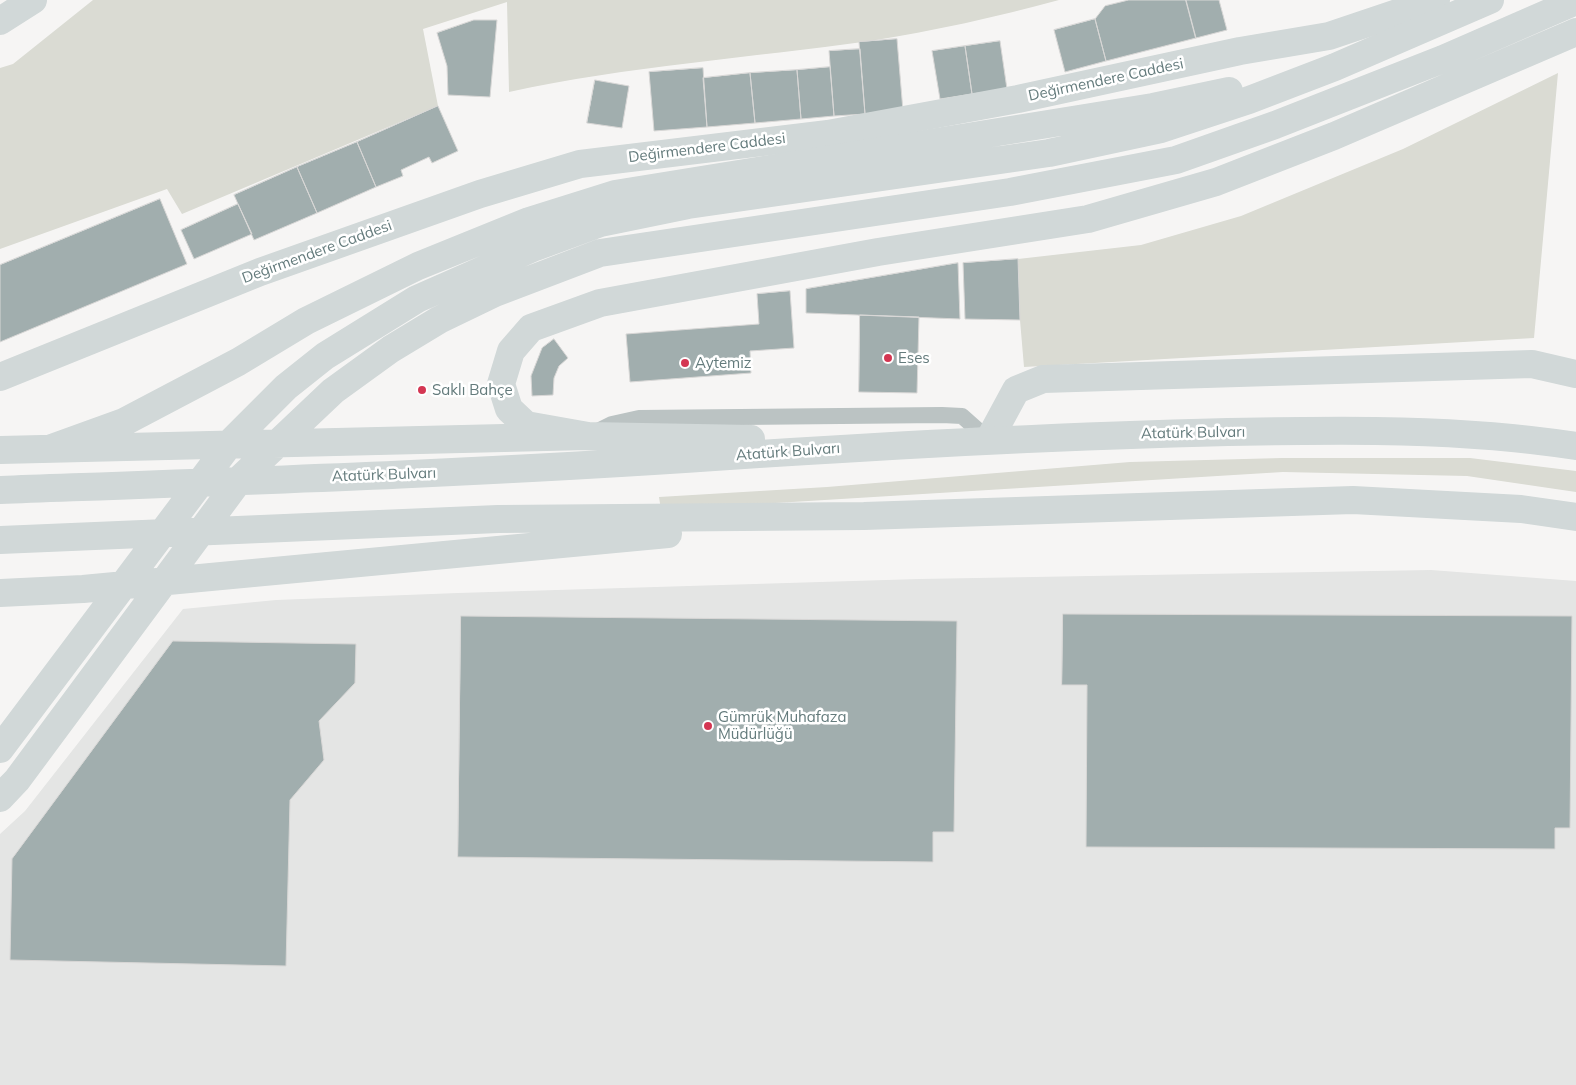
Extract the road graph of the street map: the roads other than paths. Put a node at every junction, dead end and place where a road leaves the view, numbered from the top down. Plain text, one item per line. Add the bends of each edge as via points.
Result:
1 (33, 0) edge
2 (1436, 0) edge
3 (1490, 0) edge
4 (1576, 1) edge
5 (0, 21) edge
6 (1576, 32) edge
7 (1335, 67) junction
8 (1576, 374) edge
9 (0, 377) edge
10 (588, 436) junction
11 (989, 440) junction
12 (940, 442) junction
13 (1576, 446) edge
14 (52, 448) junction
15 (0, 450) edge
16 (0, 490) edge
17 (864, 516) junction
18 (1576, 517) edge
19 (0, 540) edge
20 (0, 593) edge
21 (0, 749) edge
22 (0, 798) edge

1 - 5 main road
2 - 9 main road, Değirmendere Caddesi via 1329,36 1240,51 1018,99 828,134 580,164 480,194 260,272
3 - 7 main road
4 - 22 main road via 1443,59 1176,160 1010,192 600,254 495,293 439,320 347,380 240,479 17,780
6 - 10 main road via 1334,136 1234,175 1088,219 878,252 600,303 531,328 511,351 501,384 509,409 526,425
7 - 14 main road via 1153,107 615,194 529,221 418,266 306,321 185,392 124,422
7 - 21 main road via 1160,129 1049,153 688,205 600,223 535,247 417,299 325,356 253,418 230,443
8 - 11 main road via 1532,364 1043,379 1016,390
10 - 11 lane via 612,424 639,418 942,415 962,416
10 - 12 main road
10 - 14 main road
11 - 12 main road, Atatürk Bulvarı
11 - 13 main road, Atatürk Bulvarı via 1380,430 1520,437
12 - 16 main road, Atatürk Bulvarı via 590,466
14 - 15 main road
17 - 18 main road via 1353,500 1522,509
17 - 19 main road via 498,520
17 - 20 main road via 92,588

